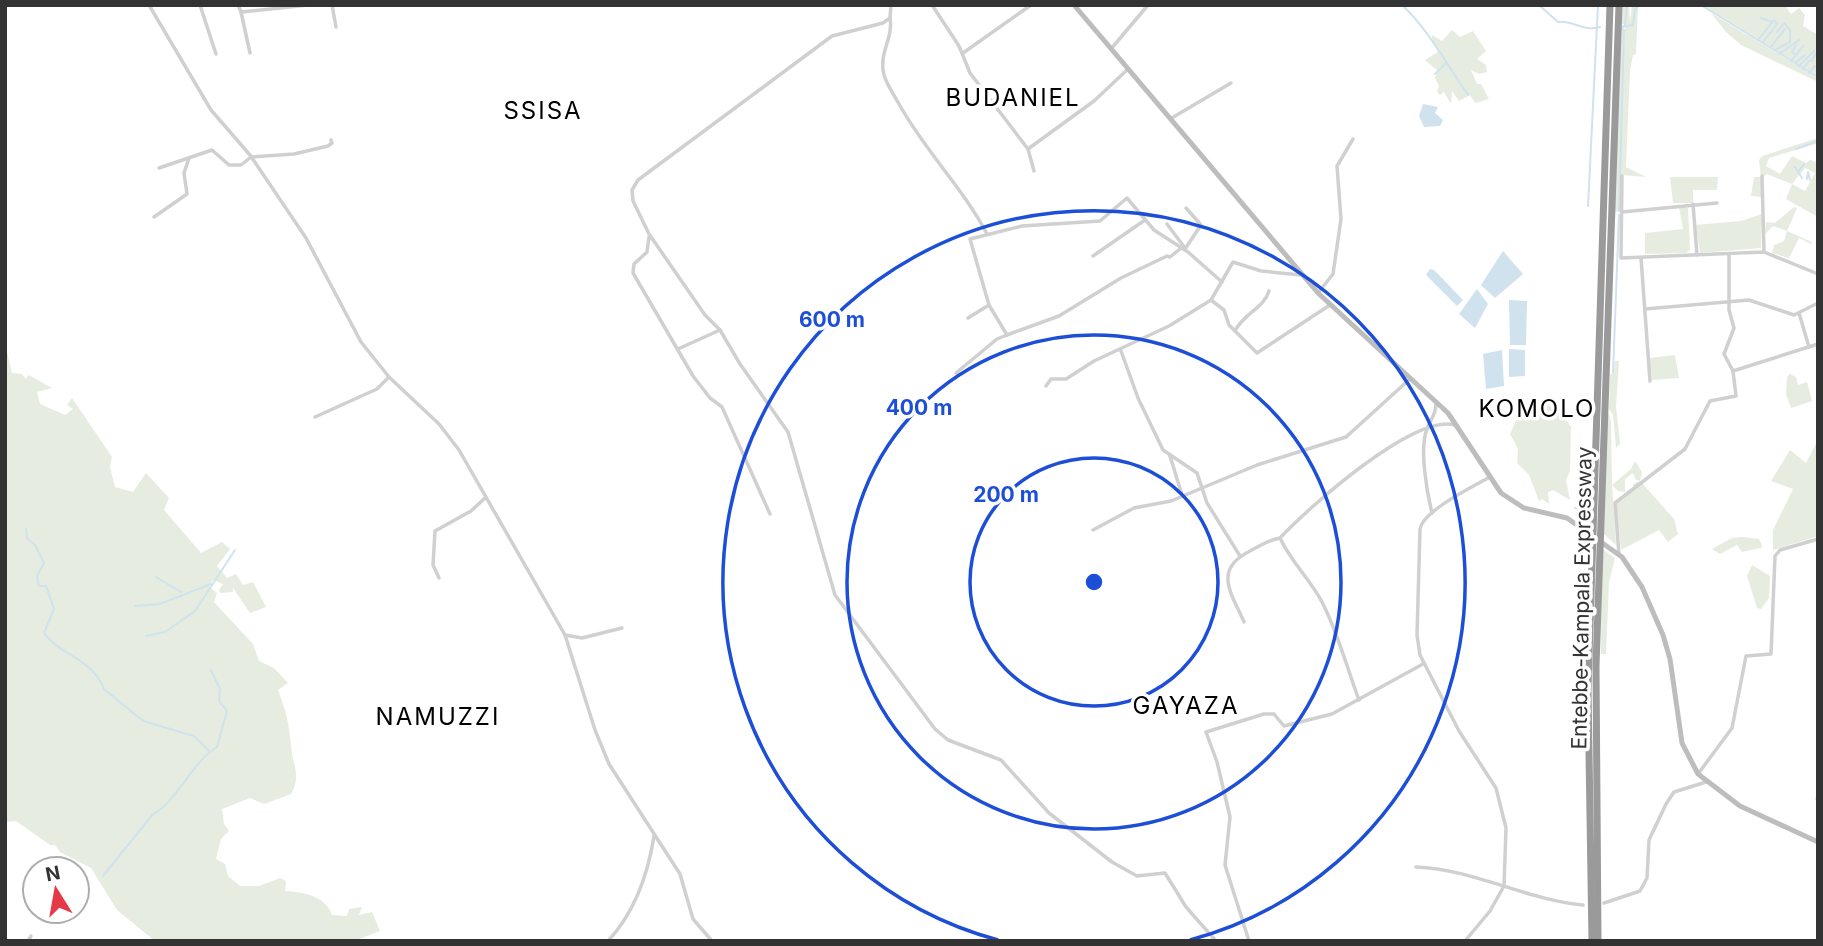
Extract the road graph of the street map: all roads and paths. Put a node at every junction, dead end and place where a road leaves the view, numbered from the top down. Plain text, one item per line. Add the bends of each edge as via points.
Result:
1 (149, 5) edge
2 (200, 5) edge
3 (238, 5) edge
4 (308, 5) edge
5 (332, 5) edge
6 (891, 5) edge
7 (932, 5) edge
8 (1031, 5) edge
9 (1074, 5) edge
10 (1148, 5) edge
11 (1610, 5) edge
12 (1619, 5) edge
13 (241, 12) junction
14 (890, 18) junction
15 (336, 27) dead end
16 (1110, 51) junction
17 (250, 53) dead end
18 (963, 53) junction
19 (216, 54) dead end
20 (1128, 69) junction
21 (1231, 83) dead end
22 (1169, 120) junction
23 (1353, 139) dead end
24 (331, 140) dead end
25 (1028, 149) junction
26 (251, 157) junction
27 (189, 158) junction
28 (159, 168) dead end
29 (1034, 170) dead end
30 (1622, 176) dead end
31 (1762, 176) dead end
32 (1717, 203) dead end
33 (1693, 204) junction
34 (1186, 208) dead end
35 (1622, 212) junction
36 (154, 217) dead end
37 (1145, 220) junction
38 (1167, 224) dead end
39 (649, 234) junction
40 (986, 234) junction
41 (1185, 250) junction
42 (1764, 252) junction
43 (1728, 255) junction
44 (1093, 256) dead end
45 (1697, 256) junction
46 (1641, 258) junction
47 (1818, 274) edge
48 (1303, 275) junction
49 (1222, 282) junction
50 (1269, 291) dead end
51 (1318, 293) junction
52 (1211, 300) junction
53 (1729, 300) junction
54 (1818, 303) edge
55 (989, 305) junction
56 (1329, 305) junction
57 (1645, 309) junction
58 (1799, 313) junction
59 (968, 318) dead end
60 (720, 330) junction
61 (1235, 331) junction
62 (1007, 335) junction
63 (1818, 344) edge
64 (1809, 347) junction
65 (678, 349) junction
66 (1121, 351) junction
67 (1733, 371) junction
68 (956, 373) dead end
69 (389, 377) junction
70 (1411, 378) junction
71 (1650, 381) dead end
72 (1046, 386) dead end
73 (1435, 400) junction
74 (315, 417) dead end
75 (1457, 426) junction
76 (1427, 427) junction
77 (1170, 456) junction
78 (1488, 478) junction
79 (1203, 488) junction
80 (1182, 495) junction
81 (485, 498) junction
82 (1432, 513) junction
83 (770, 514) dead end
84 (1597, 526) junction
85 (1093, 530) dead end
86 (1280, 538) junction
87 (1818, 539) edge
88 (1597, 547) junction
89 (1619, 555) junction
90 (1240, 556) junction
91 (439, 578) dead end
92 (1244, 622) dead end
93 (622, 628) dead end
94 (565, 635) junction
95 (1423, 664) junction
96 (1359, 700) junction
97 (1698, 774) junction
98 (1706, 782) junction
99 (654, 836) junction
100 (1818, 842) edge
101 (1416, 867) dead end
102 (1504, 886) junction
103 (1604, 903) dead end
104 (1583, 905) dead end
105 (445, 941) edge
106 (463, 941) edge
107 (608, 941) edge
108 (712, 941) edge
109 (1216, 941) edge
110 (1249, 941) edge
111 (1465, 941) edge
112 (1592, 941) edge
113 (1598, 941) edge

1 - 26 street via 211,110
2 - 19 street
3 - 13 street
4 - 13 street
5 - 15 street
6 - 14 street
7 - 18 street
8 - 18 street
9 - 16 main road
10 - 16 street
11 - 84 highway, Entebbe-Kampala Expressway
12 - 84 highway, Entebbe-Kampala Expressway
13 - 17 street
14 - 39 street via 832,36 638,180 632,201
14 - 40 street via 891,30 883,50 885,78 918,138
16 - 20 main road
18 - 25 street via 970,73
20 - 22 main road
20 - 25 street via 1094,101
21 - 22 street
22 - 48 main road
23 - 51 street via 1337,166 1341,219 1333,274
24 - 26 street via 328,146 294,154
25 - 29 street
26 - 27 street via 241,165 229,165 212,150
26 - 69 street via 306,238 361,342
27 - 28 street
27 - 36 street via 184,173 187,194
30 - 35 street
31 - 42 street
32 - 33 street
33 - 35 street
33 - 45 street
34 - 41 street via 1201,225
35 - 46 street via 1619,257
37 - 40 street via 1127,198 1100,221 1023,226
37 - 41 street
37 - 44 street
38 - 41 street
39 - 60 street
39 - 65 street via 647,252 634,264 633,273
40 - 55 street via 970,239
41 - 49 street
41 - 62 street via 1121,278 1071,310
42 - 43 street
42 - 47 street
43 - 45 street
43 - 53 street
45 - 46 street
46 - 57 street
48 - 49 street via 1261,271 1235,261
48 - 51 main road
49 - 52 street
50 - 61 street via 1240,319
51 - 56 main road
52 - 61 street via 1224,310
52 - 66 street
53 - 57 street
53 - 58 street via 1749,300 1788,315
53 - 67 street via 1734,330 1724,354
54 - 58 street
55 - 59 street
55 - 62 street
56 - 61 street via 1259,353
56 - 70 main road
57 - 71 street
58 - 64 street
60 - 65 street
60 - 109 street via 793,441 835,595 934,729 948,740 1001,760 1049,813 1122,868 1137,876 1165,873
62 - 68 street
63 - 64 street
64 - 67 street
65 - 83 street via 705,393 722,407
66 - 72 street via 1094,360 1066,379 1051,379
66 - 77 street via 1154,434
67 - 89 street via 1736,396 1710,401 1685,449 1615,505
69 - 74 street via 363,397
69 - 81 street via 446,432
70 - 73 main road
70 - 79 street via 1346,436
73 - 75 main road
73 - 76 street via 1435,416
75 - 76 street via 1444,422
75 - 78 main road
76 - 82 street via 1424,483
76 - 86 street via 1346,477
77 - 79 street via 1196,471
77 - 80 street
78 - 82 street
78 - 89 main road via 1511,502 1567,519
79 - 80 street
79 - 90 street
80 - 85 street via 1134,508
81 - 91 street via 435,530 433,565
81 - 94 street
82 - 95 street via 1422,521 1420,530 1417,635
84 - 88 highway, Entebbe-Kampala Expressway
86 - 90 street
86 - 96 street via 1321,600
87 - 97 street via 1780,550 1775,556 1771,654 1746,656 1731,728
88 - 112 highway, Entebbe-Kampala Expressway via 1588,689
88 - 113 highway, Entebbe-Kampala Expressway
89 - 97 main road via 1642,587 1663,635 1682,743
90 - 92 street via 1229,570 1228,586
93 - 94 street via 582,638
94 - 99 street via 601,748
95 - 96 street
95 - 102 street via 1496,788 1506,828
96 - 110 street via 1332,714 1284,726 1269,713 1206,732 1230,817 1225,865
97 - 98 main road
98 - 100 main road via 1740,806
98 - 103 street via 1674,792 1666,804 1649,840 1647,877 1640,891
99 - 107 street via 649,870
99 - 108 street via 680,874 693,919
101 - 102 street
102 - 104 street
102 - 111 street
105 - 106 street

